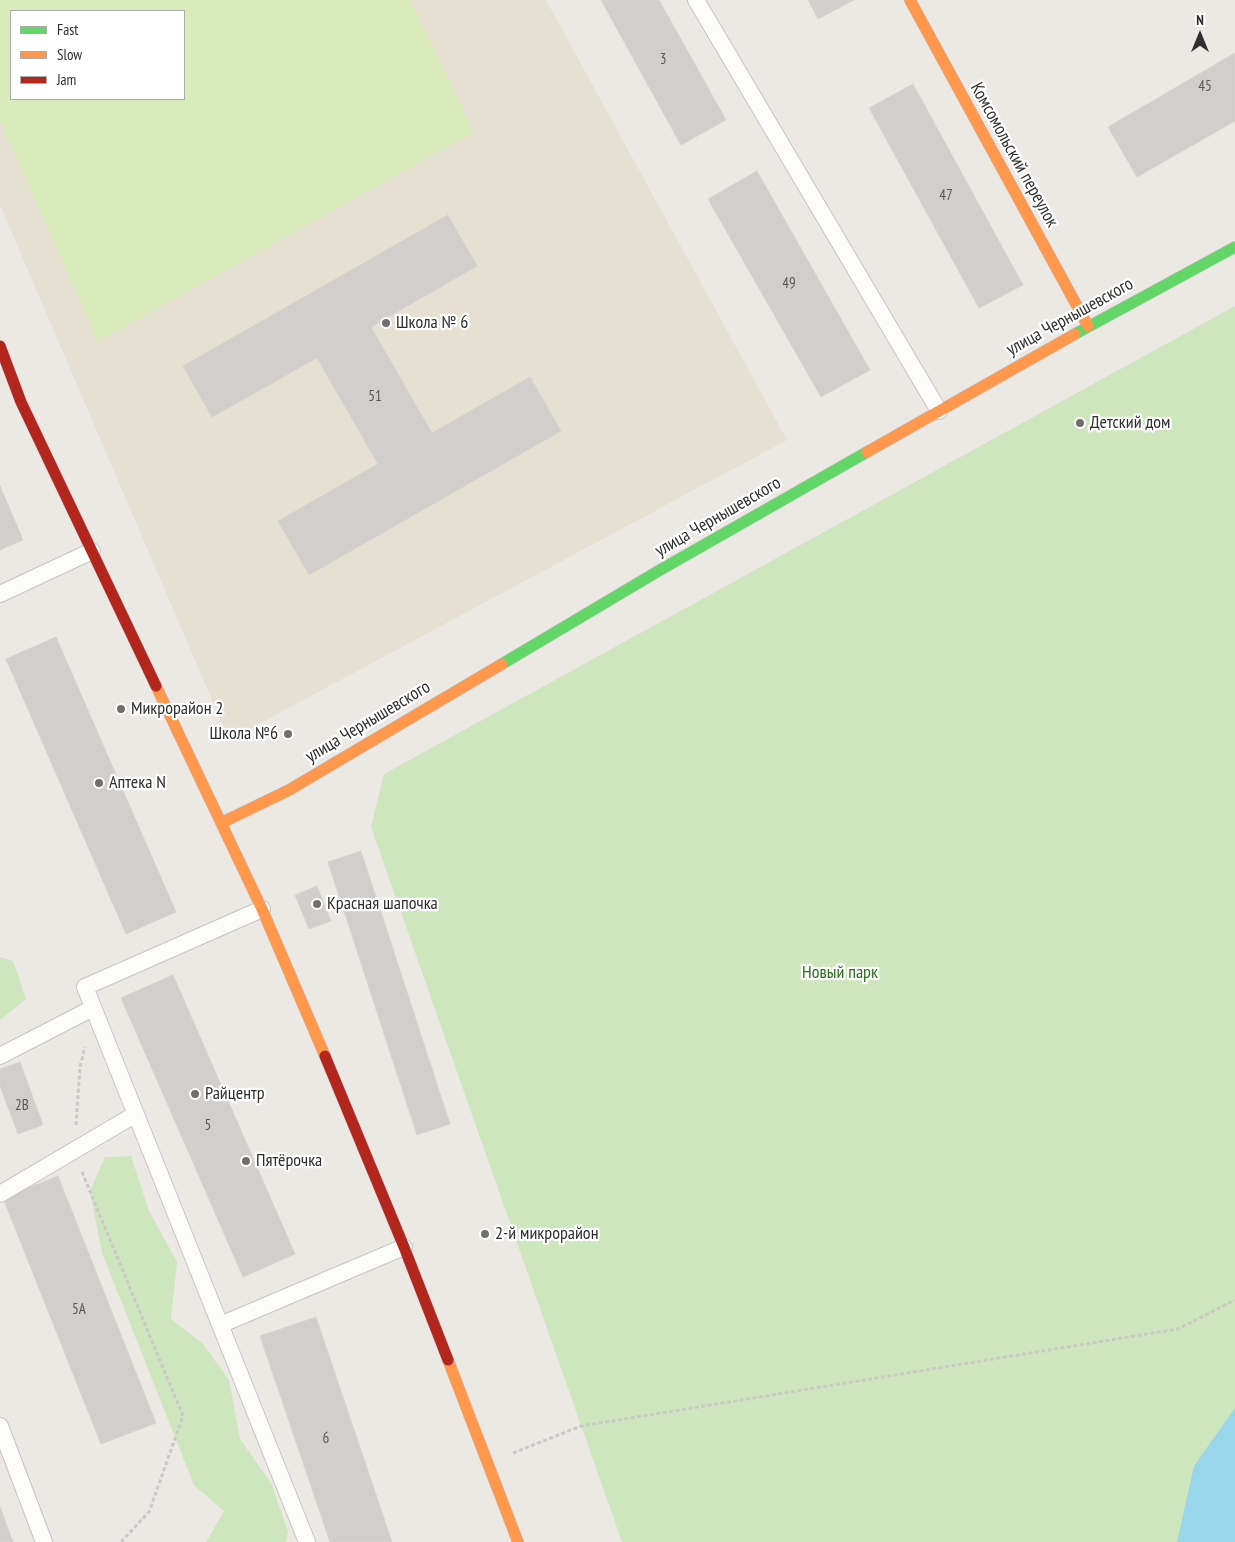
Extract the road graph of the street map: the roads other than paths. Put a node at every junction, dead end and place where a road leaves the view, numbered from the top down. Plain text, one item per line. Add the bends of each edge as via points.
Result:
1 (696, 0) edge
2 (910, 0) edge
3 (1235, 247) edge
4 (1088, 326) junction
5 (0, 346) edge
6 (939, 411) junction
7 (92, 551) junction
8 (0, 594) edge
9 (221, 823) junction
10 (262, 909) junction
11 (93, 1008) junction
12 (0, 1056) edge
13 (136, 1114) junction
14 (0, 1194) edge
15 (404, 1247) junction
16 (220, 1325) junction
17 (0, 1426) edge
18 (44, 1542) edge
19 (307, 1542) edge
20 (518, 1542) edge

1 - 6 lane
2 - 4 street, Комсомольский переулок
3 - 4 street, улица Чернышевского
4 - 6 street, улица Чернышевского
5 - 7 street via 21,402
6 - 9 street, улица Чернышевского via 660,570 289,790
7 - 8 lane
7 - 9 street
9 - 10 street
10 - 11 lane via 85,987
10 - 15 street
11 - 12 lane
11 - 13 lane
13 - 14 lane
13 - 16 lane
15 - 16 lane
15 - 20 street
16 - 19 lane
17 - 18 lane

